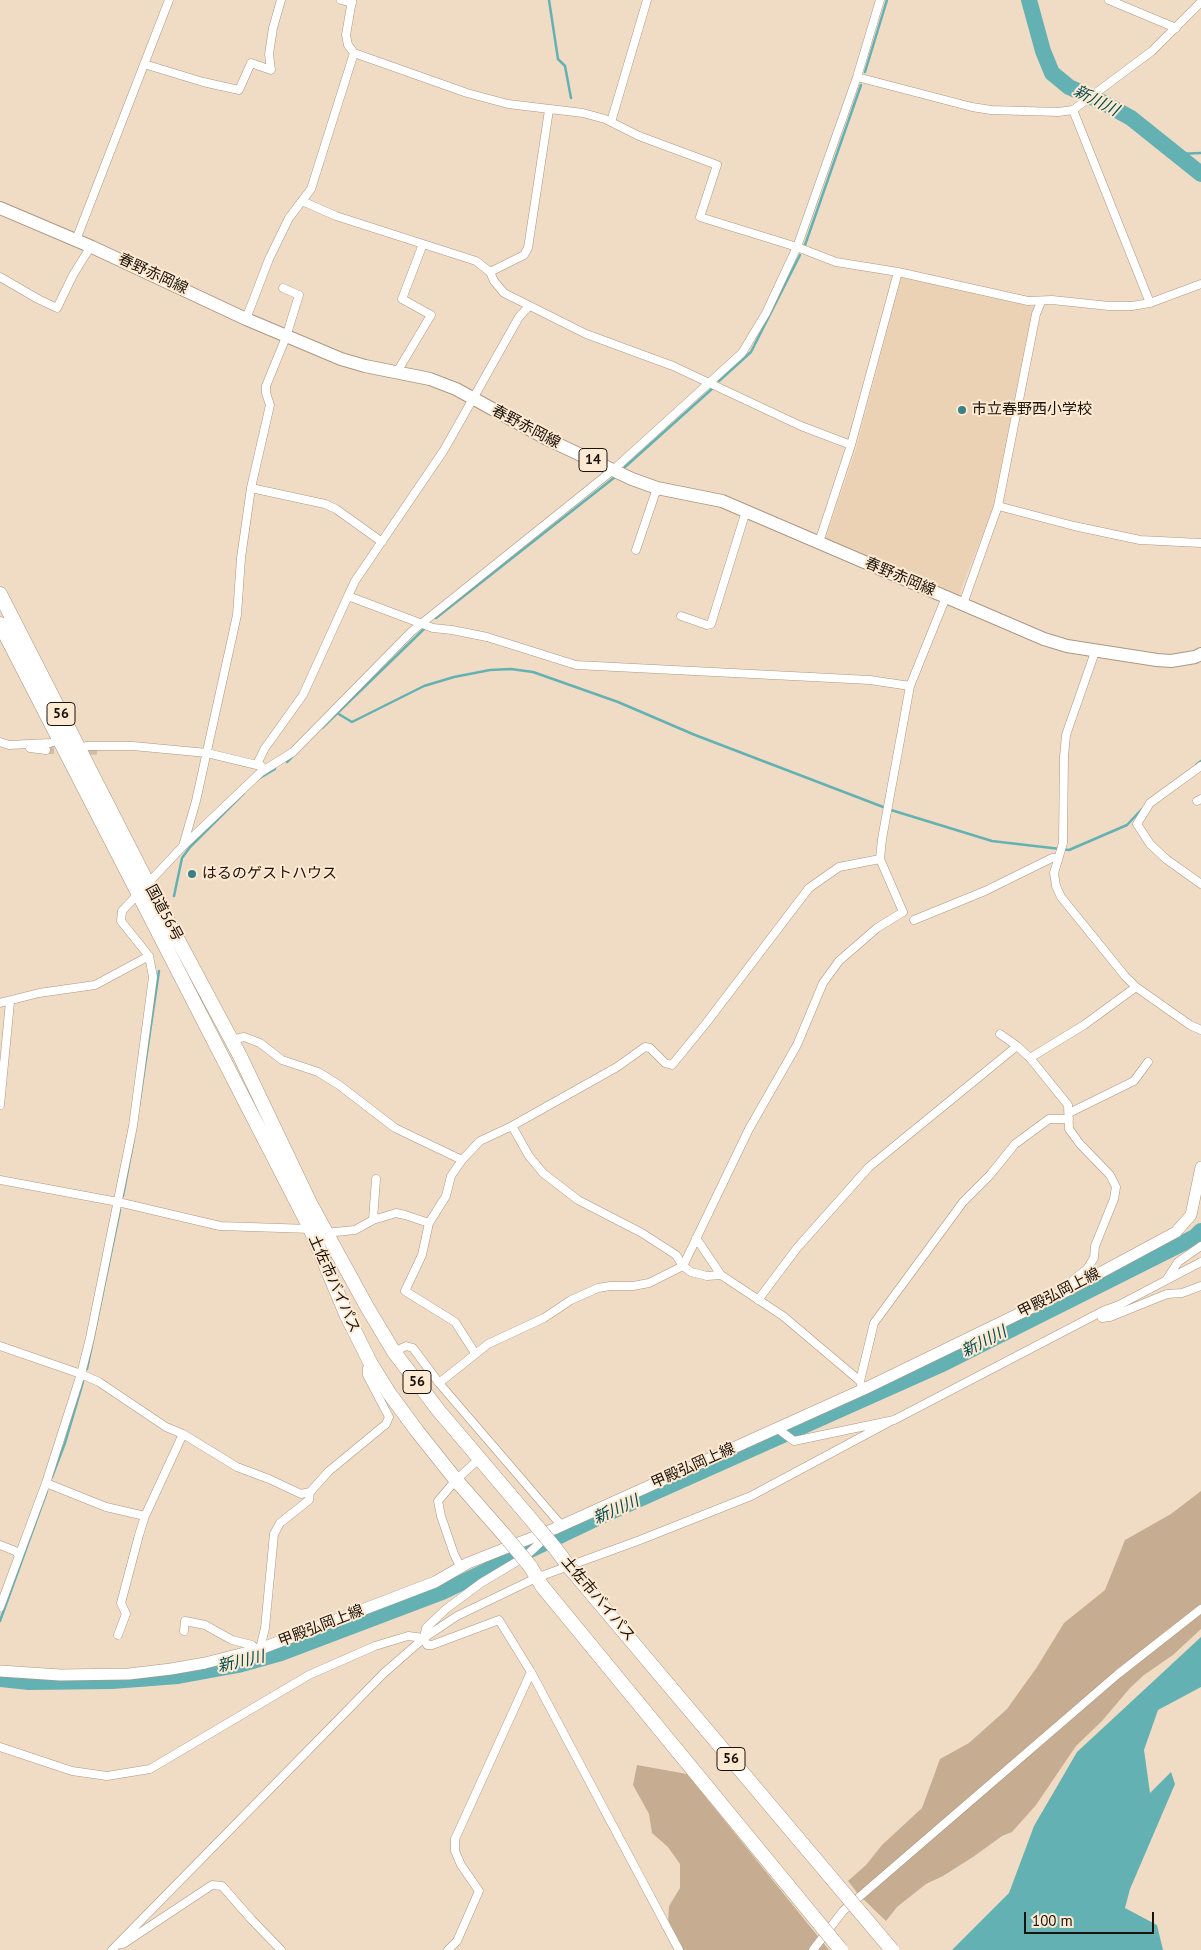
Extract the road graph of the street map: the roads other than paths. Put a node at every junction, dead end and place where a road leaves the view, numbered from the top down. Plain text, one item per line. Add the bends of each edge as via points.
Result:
1 (169, 0) edge
2 (281, 0) edge
3 (341, 0) edge
4 (647, 0) edge
5 (880, 0) edge
6 (1109, 0) edge
7 (352, 1) edge
8 (1201, 2) edge
9 (1176, 28) junction
10 (354, 53) junction
11 (144, 64) junction
12 (857, 77) junction
13 (549, 110) junction
14 (1073, 110) junction
15 (611, 122) junction
16 (302, 201) junction
17 (0, 208) edge
18 (76, 240) junction
19 (422, 244) junction
20 (91, 246) junction
21 (797, 247) junction
22 (490, 272) junction
23 (898, 272) junction
24 (0, 277) edge
25 (1201, 284) edge
26 (283, 288) dead end
27 (1041, 302) junction
28 (1150, 303) junction
29 (529, 306) junction
30 (246, 319) junction
31 (286, 337) junction
32 (397, 372) junction
33 (710, 383) junction
34 (474, 399) junction
35 (851, 445) junction
36 (612, 470) junction
37 (251, 488) junction
38 (657, 488) junction
39 (998, 506) junction
40 (746, 511) junction
41 (382, 542) junction
42 (819, 542) junction
43 (1201, 543) edge
44 (636, 550) dead end
45 (0, 594) edge
46 (348, 596) junction
47 (946, 597) junction
48 (963, 604) junction
49 (681, 616) dead end
50 (0, 624) edge
51 (423, 624) junction
52 (1095, 652) junction
53 (1199, 658) edge
54 (910, 686) junction
55 (60, 740) junction
56 (0, 742) edge
57 (16, 745) junction
58 (133, 746) junction
59 (46, 750) tunnel mouth
60 (80, 750) junction
61 (98, 751) tunnel mouth
62 (207, 754) junction
63 (257, 764) junction
64 (1201, 766) edge
65 (268, 768) junction
66 (183, 846) junction
67 (1059, 856) junction
68 (880, 859) junction
69 (1201, 884) edge
70 (143, 889) junction
71 (914, 920) dead end
72 (149, 956) junction
73 (1136, 987) junction
74 (10, 1002) junction
75 (0, 1003) edge
76 (1201, 1030) edge
77 (1000, 1034) dead end
78 (231, 1040) junction
79 (1017, 1046) junction
80 (1030, 1058) junction
81 (1148, 1062) dead end
82 (0, 1105) edge
83 (1069, 1116) junction
84 (512, 1126) junction
85 (462, 1160) junction
86 (1201, 1166) edge
87 (376, 1179) dead end
88 (0, 1180) edge
89 (1198, 1192) edge
90 (118, 1202) junction
91 (373, 1220) junction
92 (429, 1223) junction
93 (310, 1228) junction
94 (326, 1233) junction
95 (696, 1238) junction
96 (1201, 1246) edge
97 (1201, 1262) edge
98 (683, 1266) junction
99 (721, 1275) junction
100 (1167, 1279) junction
101 (1201, 1286) edge
102 (1072, 1288) junction
103 (758, 1300) junction
104 (1103, 1311) junction
105 (0, 1346) edge
106 (394, 1352) junction
107 (475, 1353) junction
108 (371, 1364) junction
109 (81, 1374) junction
110 (439, 1383) junction
111 (862, 1385) junction
112 (893, 1420) junction
113 (778, 1429) junction
114 (184, 1434) junction
115 (479, 1459) junction
116 (456, 1480) junction
117 (46, 1483) junction
118 (310, 1492) junction
119 (145, 1516) junction
120 (557, 1527) junction
121 (0, 1545) edge
122 (19, 1555) junction
123 (570, 1567) junction
124 (460, 1568) junction
125 (536, 1577) junction
126 (0, 1607) edge
127 (1201, 1609) edge
128 (184, 1630) dead end
129 (118, 1635) dead end
130 (424, 1638) junction
131 (258, 1650) junction
132 (0, 1671) edge
133 (531, 1672) junction
134 (0, 1747) edge
135 (118, 1944) junction
136 (112, 1950) edge
137 (281, 1950) edge
138 (448, 1950) edge
139 (679, 1950) edge
140 (813, 1950) edge
141 (841, 1950) edge
142 (892, 1950) edge

1 - 11 street
2 - 11 street via 273,28 270,70 251,63 239,90
3 - 7 street
4 - 15 street
5 - 12 street
6 - 9 street
7 - 10 street via 346,35
8 - 9 street
9 - 14 street via 1152,51
10 - 13 street via 508,104
10 - 16 street via 311,189
11 - 18 street
12 - 14 street via 991,110
12 - 21 street
13 - 15 street via 583,114
13 - 22 street via 528,248 524,255
14 - 28 street
15 - 21 street via 717,165 700,217
16 - 19 street via 336,216
16 - 30 street via 289,218 269,259
17 - 18 main road, 春野赤岡線 / 14
18 - 20 main road, 春野赤岡線 / 14
19 - 22 street via 476,261
19 - 32 street via 402,299 431,315
20 - 24 street via 57,308
20 - 30 main road, 春野赤岡線 / 14
21 - 23 street via 836,262
21 - 33 street via 750,341
22 - 29 street via 504,293
23 - 27 street
23 - 35 street
25 - 28 street
26 - 31 street via 299,295
27 - 28 street via 1052,300 1109,306
27 - 39 street
29 - 33 street via 586,334
29 - 34 street via 519,317
30 - 31 main road, 春野赤岡線 / 14
31 - 32 main road, 春野赤岡線 / 14 via 340,359
31 - 37 street via 266,386 270,405
32 - 34 main road, 春野赤岡線 / 14 via 430,379
33 - 35 street via 801,426
33 - 36 street
34 - 36 main road, 春野赤岡線 / 14
34 - 41 street
35 - 42 street
36 - 38 main road, 春野赤岡線 / 14
36 - 51 street
37 - 41 street via 325,504
37 - 62 street via 241,558 238,615
38 - 40 main road, 春野赤岡線 / 14 via 722,501
38 - 44 street
39 - 43 street via 1140,540
39 - 48 street
40 - 42 main road, 春野赤岡線 / 14
40 - 49 street via 711,624
41 - 46 street
42 - 47 main road, 春野赤岡線 / 14
45 - 60 highway, 国道56号 / 56
46 - 51 street
46 - 63 street via 303,696
47 - 48 main road, 春野赤岡線 / 14
47 - 54 street
48 - 52 main road, 春野赤岡線 / 14 via 1044,639
50 - 55 highway, 国道56号 / 56
51 - 54 street via 487,638 576,665 870,680
51 - 65 street via 411,632 293,752
52 - 53 main road, 春野赤岡線 / 14 via 1171,661
52 - 67 street via 1066,735 1063,843
54 - 68 street
55 - 57 street
55 - 70 highway, 国道56号 / 56
56 - 57 street
57 - 59 street
58 - 60 street via 92,746
58 - 61 street via 131,751
58 - 62 street
60 - 70 highway, 国道56号 / 56
62 - 63 street
62 - 66 street
63 - 65 street
64 - 69 street via 1150,802 1136,824 1166,859
65 - 66 street
66 - 70 street
67 - 71 street via 985,892
67 - 73 street via 1054,873 1061,897
68 - 84 street via 839,867 810,888 672,1065 665,1063 650,1048 644,1048 617,1068
68 - 95 street via 903,912 876,928 839,961 824,982 796,1045 749,1129
70 - 72 street via 122,911 121,921
70 - 78 highway, 国道56号 / 56
70 - 93 highway, 国道56号 / 56
72 - 74 street via 95,986 39,993
72 - 90 street via 153,977 133,1126
73 - 76 street
73 - 80 street via 1084,1025
74 - 75 street
74 - 82 street
77 - 79 street
78 - 85 street via 244,1037 260,1043 282,1060 318,1072 394,1128
78 - 94 highway, 国道56号 / 56
79 - 80 street
79 - 103 street via 869,1167 797,1248
80 - 83 street via 1068,1105
81 - 83 street via 1134,1081
83 - 102 street via 1070,1129 1110,1175 1116,1187 1095,1246 1094,1258 1087,1269 1073,1280
83 - 111 street via 1050,1119 1015,1144 963,1202 874,1323
84 - 85 street via 480,1141
84 - 98 street via 543,1173 578,1200 642,1232 676,1255
85 - 92 street via 452,1176 446,1196
86 - 89 main road, 甲殿弘岡上線
87 - 91 street
88 - 90 street
89 - 102 main road, 甲殿弘岡上線 via 1191,1215 1176,1232
90 - 93 street via 220,1226
90 - 109 street
91 - 92 street via 396,1214
91 - 94 street via 355,1230
92 - 107 street via 422,1255 405,1292 455,1322
93 - 94 street
93 - 108 highway, 土佐市バイパス / 56
94 - 106 highway, 土佐市バイパス / 56
95 - 98 street
95 - 99 street
96 - 100 street via 1178,1262
97 - 100 street
98 - 99 street via 707,1276
98 - 107 street via 649,1283 598,1288
99 - 103 street
100 - 104 street
101 - 104 street via 1182,1294 1167,1294 1110,1317 1102,1318
102 - 111 main road, 甲殿弘岡上線
103 - 111 street via 783,1316
104 - 112 street
105 - 109 street
106 - 110 street via 406,1346 413,1348
106 - 115 highway, 土佐市バイパス / 56
107 - 110 street
108 - 116 highway, 土佐市バイパス / 56 via 389,1393
108 - 118 street via 367,1375 389,1417 386,1424 329,1471
109 - 114 street via 99,1382 166,1427
109 - 117 street
110 - 120 street
111 - 113 main road, 甲殿弘岡上線
112 - 113 street via 794,1442
112 - 123 street via 751,1496
113 - 120 main road, 甲殿弘岡上線
114 - 118 street via 236,1467 301,1494
114 - 119 street
115 - 116 street
115 - 123 highway, 土佐市バイパス / 56, bridge
116 - 124 street via 438,1500
116 - 125 highway, 土佐市バイパス / 56, bridge
117 - 119 street via 106,1507
117 - 122 street
118 - 131 street via 309,1500 280,1522 274,1534 265,1628
119 - 129 street via 121,1603 126,1614
120 - 124 main road, 甲殿弘岡上線
120 - 130 street via 526,1556 446,1609 426,1628
121 - 122 street
122 - 126 street
123 - 125 street
123 - 142 highway, 土佐市バイパス / 56, bridge
124 - 131 main road, 甲殿弘岡上線 via 435,1582
125 - 130 street via 456,1616
125 - 141 highway, 土佐市バイパス / 56, bridge
127 - 140 street via 1118,1674 850,1905
128 - 131 street via 185,1621 205,1626
130 - 133 street via 427,1644 432,1645 500,1620
130 - 134 street via 408,1636 375,1646 309,1675 150,1769 107,1776 72,1771
130 - 135 street via 384,1673
131 - 132 main road, 甲殿弘岡上線 via 171,1669 129,1674 60,1675
133 - 138 street via 455,1839 454,1852 479,1891 456,1941
133 - 139 street
135 - 136 street
135 - 137 street via 123,1944 212,1885 222,1886

